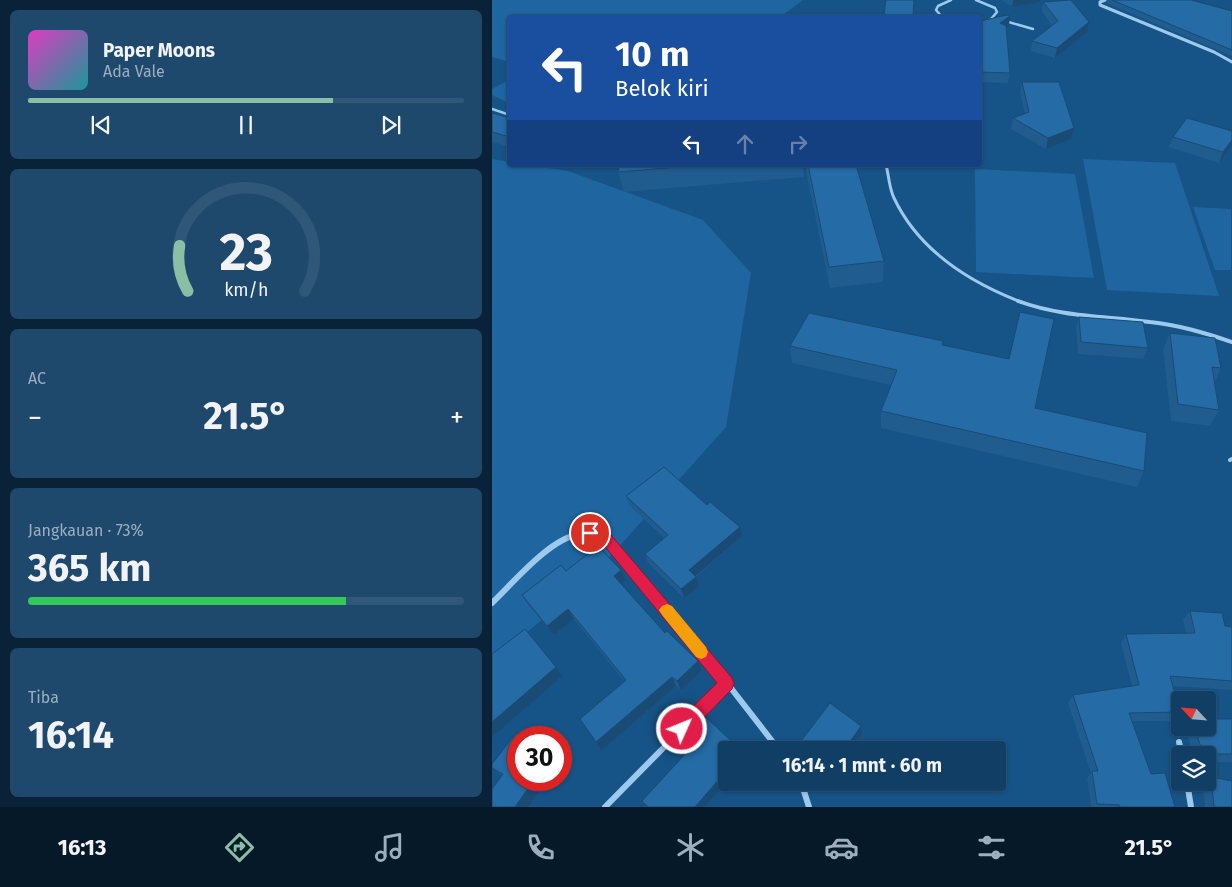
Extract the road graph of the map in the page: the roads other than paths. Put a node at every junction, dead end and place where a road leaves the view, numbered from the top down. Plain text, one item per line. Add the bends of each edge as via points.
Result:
1 (951, 0) edge
2 (976, 0) edge
3 (1105, 0) edge
4 (940, 15) edge
5 (990, 20) edge
6 (1001, 20) edge
7 (1033, 29) dead end
8 (1232, 62) edge
9 (492, 109) edge
10 (507, 114) edge
11 (886, 167) edge
12 (1232, 342) edge
13 (492, 603) edge
14 (727, 683) junction
15 (772, 741) edge
16 (1179, 742) dead end
17 (1180, 746) edge
18 (804, 791) edge
19 (1188, 791) edge
20 (605, 807) edge
21 (809, 807) edge
22 (1191, 807) edge

1 - 4 lane via 938,6 936,10
2 - 5 lane via 995,8 997,12
3 - 8 street via 1100,5
6 - 7 lane
9 - 10 lane
11 - 12 lane via 894,197 914,232 956,272 1033,306 1075,315 1178,326
13 - 14 street via 555,545 573,535 590,533 606,539
14 - 15 street
14 - 20 street
16 - 17 street
18 - 21 street
19 - 22 street

